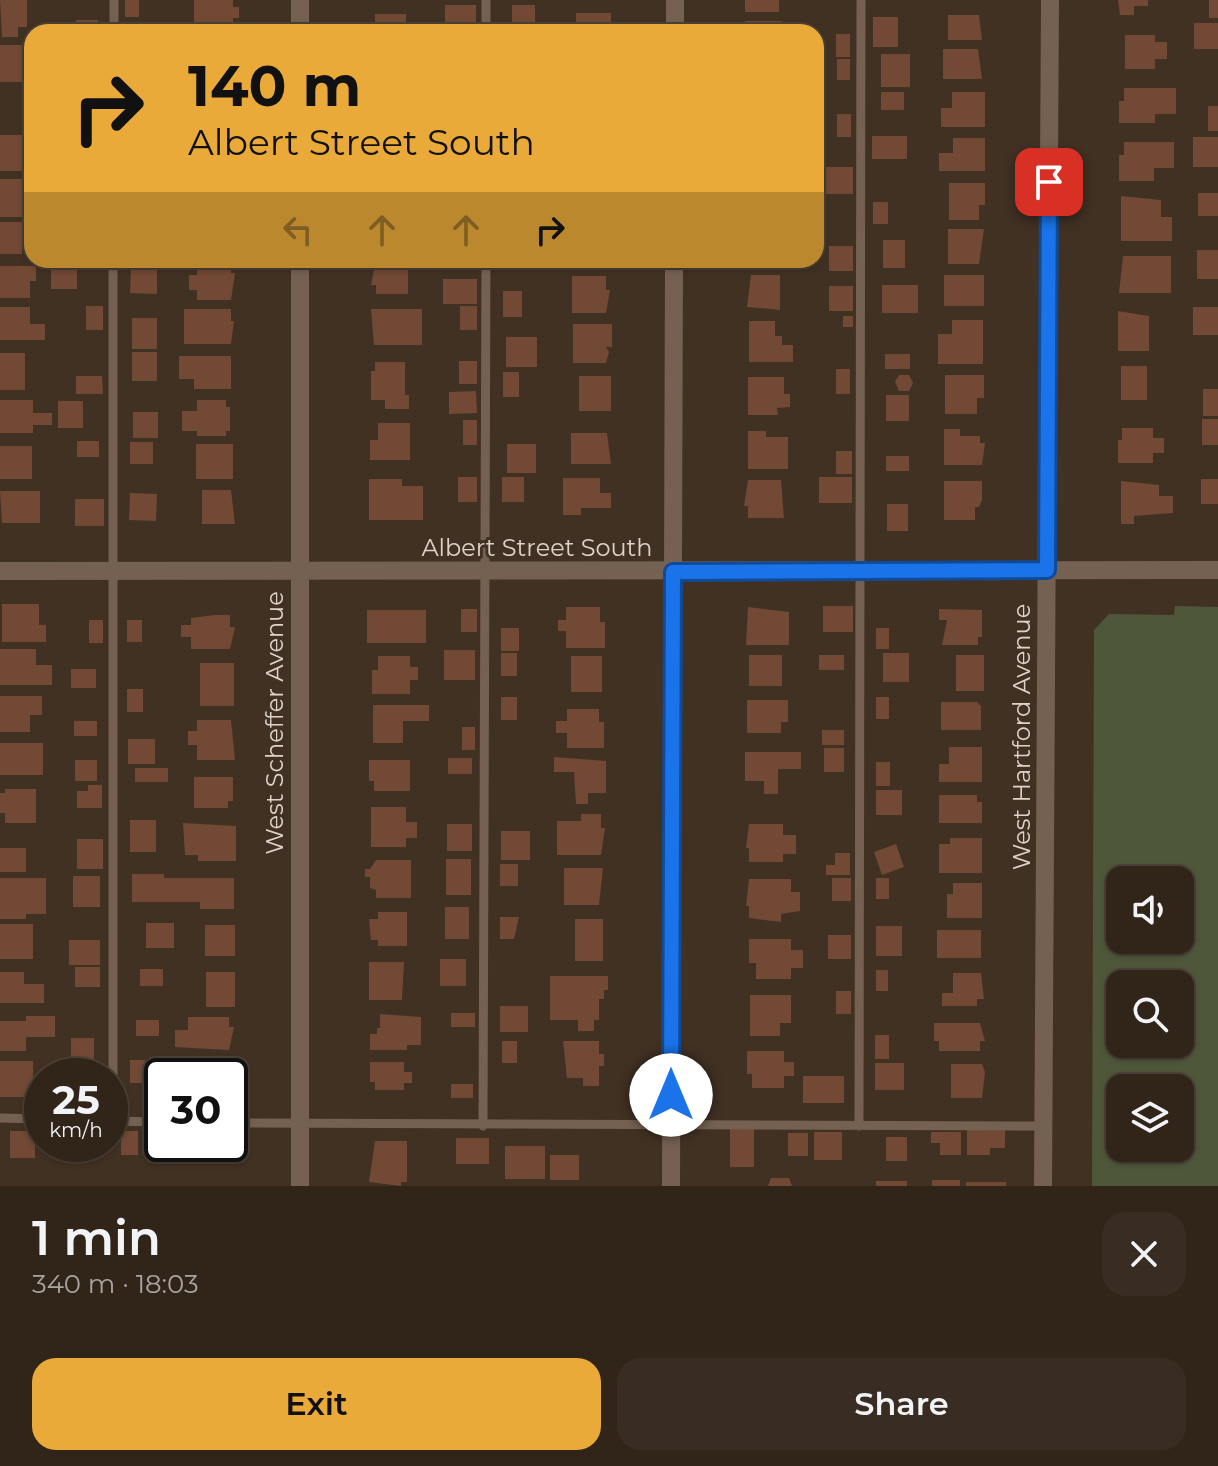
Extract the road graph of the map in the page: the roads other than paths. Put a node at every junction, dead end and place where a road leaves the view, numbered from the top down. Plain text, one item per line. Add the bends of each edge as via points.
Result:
1 (114, 0) edge
2 (300, 0) edge
3 (486, 0) edge
4 (675, 0) edge
5 (861, 0) edge
6 (1050, 0) edge
7 (114, 24) edge
8 (300, 24) edge
9 (486, 24) edge
10 (675, 24) edge
11 (113, 268) edge
12 (300, 268) edge
13 (486, 268) edge
14 (674, 268) edge
15 (1047, 570) junction
16 (1218, 570) edge
17 (0, 571) edge
18 (111, 571) junction
19 (299, 571) junction
20 (486, 572) junction
21 (673, 572) junction
22 (862, 572) junction
23 (111, 1058) edge
24 (0, 1118) edge
25 (24, 1119) edge
26 (248, 1123) edge
27 (299, 1124) junction
28 (483, 1126) junction
29 (859, 1126) junction
30 (1043, 1126) junction
31 (671, 1127) junction
32 (300, 1186) edge
33 (671, 1186) edge
34 (1043, 1186) edge

1 - 7 lane
2 - 8 street
3 - 9 lane
4 - 10 street
5 - 22 lane
6 - 15 street, West Hartford Avenue
11 - 18 lane
12 - 19 street, West Scheffer Avenue
13 - 20 lane
14 - 21 street
15 - 16 street, Albert Street South
15 - 22 street, Albert Street South
15 - 30 street, West Hartford Avenue
17 - 18 street, Albert Street South
18 - 19 street, Albert Street South
18 - 23 lane
19 - 20 street, Albert Street South
19 - 27 street, West Scheffer Avenue
20 - 21 street, Albert Street South
20 - 28 lane
21 - 22 street, Albert Street South
21 - 31 street
22 - 29 lane
24 - 25 lane
26 - 27 lane
27 - 28 lane
27 - 32 street, West Scheffer Avenue
28 - 31 lane
29 - 30 lane
29 - 31 lane
30 - 34 street, West Hartford Avenue
31 - 33 street

